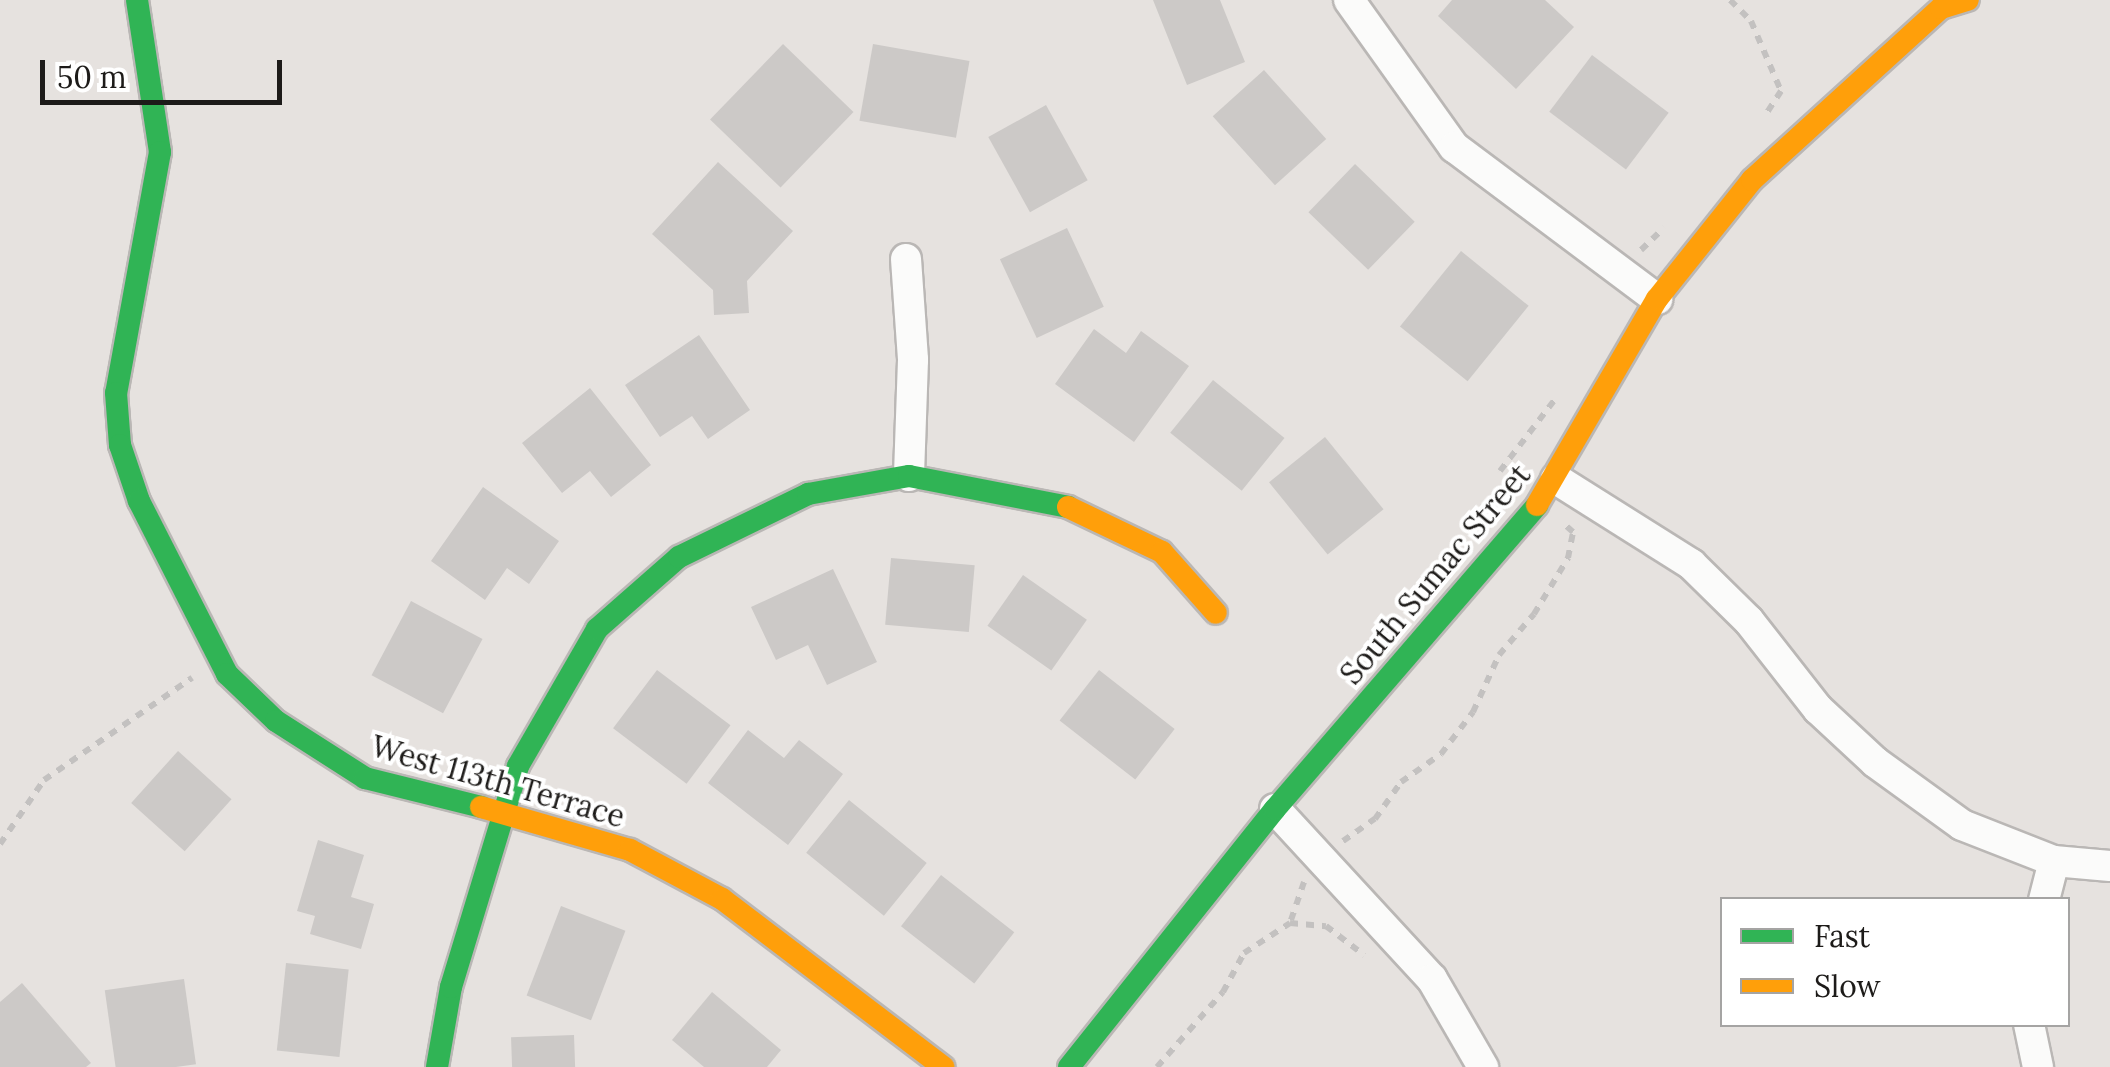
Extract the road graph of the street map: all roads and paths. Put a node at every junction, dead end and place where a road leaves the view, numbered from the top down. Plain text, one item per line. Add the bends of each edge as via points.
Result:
1 (137, 0) edge
2 (1350, 0) edge
3 (1968, 0) edge
4 (1944, 4) edge
5 (906, 259) dead end
6 (1657, 299) junction
7 (909, 476) junction
8 (1556, 479) junction
9 (1216, 613) dead end
10 (221, 664) junction
11 (1275, 809) junction
12 (502, 812) junction
13 (0, 844) edge
14 (1320, 856) junction
15 (2054, 860) junction
16 (2110, 866) edge
17 (2045, 897) edge
18 (1290, 922) junction
19 (1372, 964) dead end
20 (2030, 1027) edge
21 (436, 1067) edge
22 (942, 1067) edge
23 (1069, 1067) edge
24 (1156, 1067) edge
25 (1483, 1067) edge
26 (2038, 1067) edge

1 - 10 street, West 113th Terrace via 160,152 116,393 120,445 138,501
2 - 6 street via 1454,148
3 - 4 street, South Sumac Street
4 - 6 street, South Sumac Street via 1752,180
5 - 7 street via 913,360
6 - 8 street, South Sumac Street
7 - 9 street via 1062,504 1162,552
7 - 12 street via 808,494 678,557 597,629 535,733
8 - 11 street, South Sumac Street via 1498,556
8 - 15 street via 1691,564 1749,621 1818,709 1875,762 1962,825
10 - 12 street, West 113th Terrace via 276,721 364,778
10 - 13 path via 165,691 44,780
11 - 14 street
11 - 23 street, South Sumac Street
12 - 21 street via 451,987
12 - 22 street, West 113th Terrace via 630,850 722,899
14 - 18 path
14 - 25 street via 1432,980
15 - 16 street
15 - 17 street
18 - 19 path via 1326,926
18 - 24 path via 1244,953 1223,992
20 - 26 street

